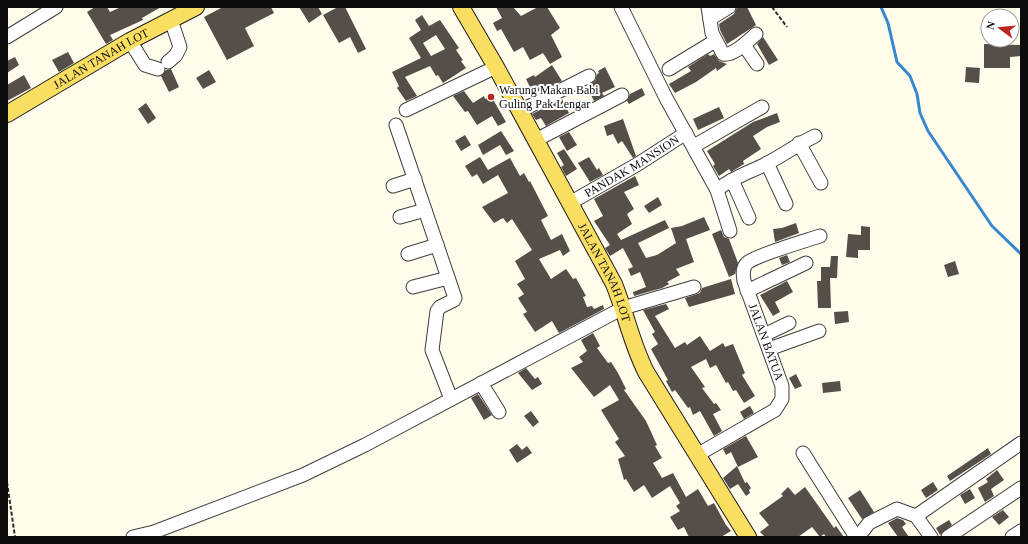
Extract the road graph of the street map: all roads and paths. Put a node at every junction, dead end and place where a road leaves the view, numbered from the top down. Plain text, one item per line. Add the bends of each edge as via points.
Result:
1 (56, 7) edge
2 (196, 7) edge
3 (461, 7) edge
4 (621, 7) edge
5 (729, 7) edge
6 (772, 7) edge
7 (709, 13) edge
8 (171, 20) junction
9 (787, 27) dead end
10 (756, 34) dead end
11 (7, 37) edge
12 (130, 41) junction
13 (715, 41) junction
14 (744, 45) junction
15 (757, 64) dead end
16 (496, 67) junction
17 (669, 69) dead end
18 (589, 76) dead end
19 (622, 95) dead end
20 (762, 107) dead end
21 (406, 110) dead end
22 (520, 111) junction
23 (7, 114) edge
24 (396, 125) dead end
25 (686, 133) junction
26 (815, 136) dead end
27 (536, 140) junction
28 (799, 143) junction
29 (694, 146) junction
30 (767, 163) junction
31 (415, 179) junction
32 (732, 180) junction
33 (821, 183) dead end
34 (393, 186) dead end
35 (717, 190) junction
36 (570, 203) junction
37 (786, 204) dead end
38 (425, 210) junction
39 (400, 217) dead end
40 (749, 218) dead end
41 (730, 231) dead end
42 (820, 236) dead end
43 (437, 245) junction
44 (408, 254) dead end
45 (806, 264) dead end
46 (448, 278) junction
47 (414, 287) dead end
48 (694, 287) dead end
49 (747, 291) junction
50 (623, 308) junction
51 (790, 324) dead end
52 (820, 331) dead end
53 (764, 335) junction
54 (769, 349) junction
55 (481, 383) junction
56 (451, 399) junction
57 (499, 412) dead end
58 (1021, 443) edge
59 (803, 453) dead end
60 (697, 455) junction
61 (7, 482) edge
62 (1021, 488) edge
63 (916, 516) junction
64 (1021, 531) edge
65 (15, 537) edge
66 (133, 537) edge
67 (748, 537) edge
68 (857, 537) edge
69 (932, 537) edge
70 (948, 537) edge
71 (1012, 537) edge

1 - 11 street
2 - 8 main road, JALAN TANAH LOT
3 - 16 main road, JALAN TANAH LOT
4 - 25 street
5 - 7 street
6 - 9 path
7 - 13 street
8 - 12 main road, JALAN TANAH LOT
8 - 12 street via 180,47 176,55 163,66 145,65
10 - 14 street
12 - 23 main road, JALAN TANAH LOT
13 - 14 street via 724,54
13 - 17 street
14 - 15 street
16 - 21 street
16 - 22 main road, JALAN TANAH LOT
18 - 22 street
19 - 27 street
20 - 29 street
22 - 27 main road, JALAN TANAH LOT
24 - 31 street
25 - 29 street, PANDAK MANSION
25 - 36 street, PANDAK MANSION
26 - 28 street
27 - 36 main road, JALAN TANAH LOT
28 - 30 street
28 - 33 street
29 - 35 street, PANDAK MANSION
30 - 32 street
30 - 37 street
31 - 34 street
31 - 38 street
32 - 35 street
32 - 40 street
35 - 41 street, PANDAK MANSION
36 - 50 main road, JALAN TANAH LOT via 614,284
38 - 39 street
38 - 43 street
42 - 49 street, JALAN BATUA via 746,264 743,269
43 - 44 street
43 - 46 street
45 - 49 street
46 - 47 street
46 - 56 street via 455,299 437,311 432,346
48 - 50 street
49 - 53 street, JALAN BATUA
50 - 55 street
50 - 60 main road, JALAN TANAH LOT via 637,354
51 - 53 street
52 - 54 street
53 - 54 street, JALAN BATUA
54 - 60 street, JALAN BATUA via 782,386 780,404
55 - 56 street
55 - 57 street
56 - 66 street via 303,475 154,532
58 - 63 street
59 - 68 street
60 - 67 main road, JALAN TANAH LOT
61 - 65 path
62 - 70 street
63 - 68 street via 904,510 893,510 869,523
63 - 69 street
64 - 71 street

